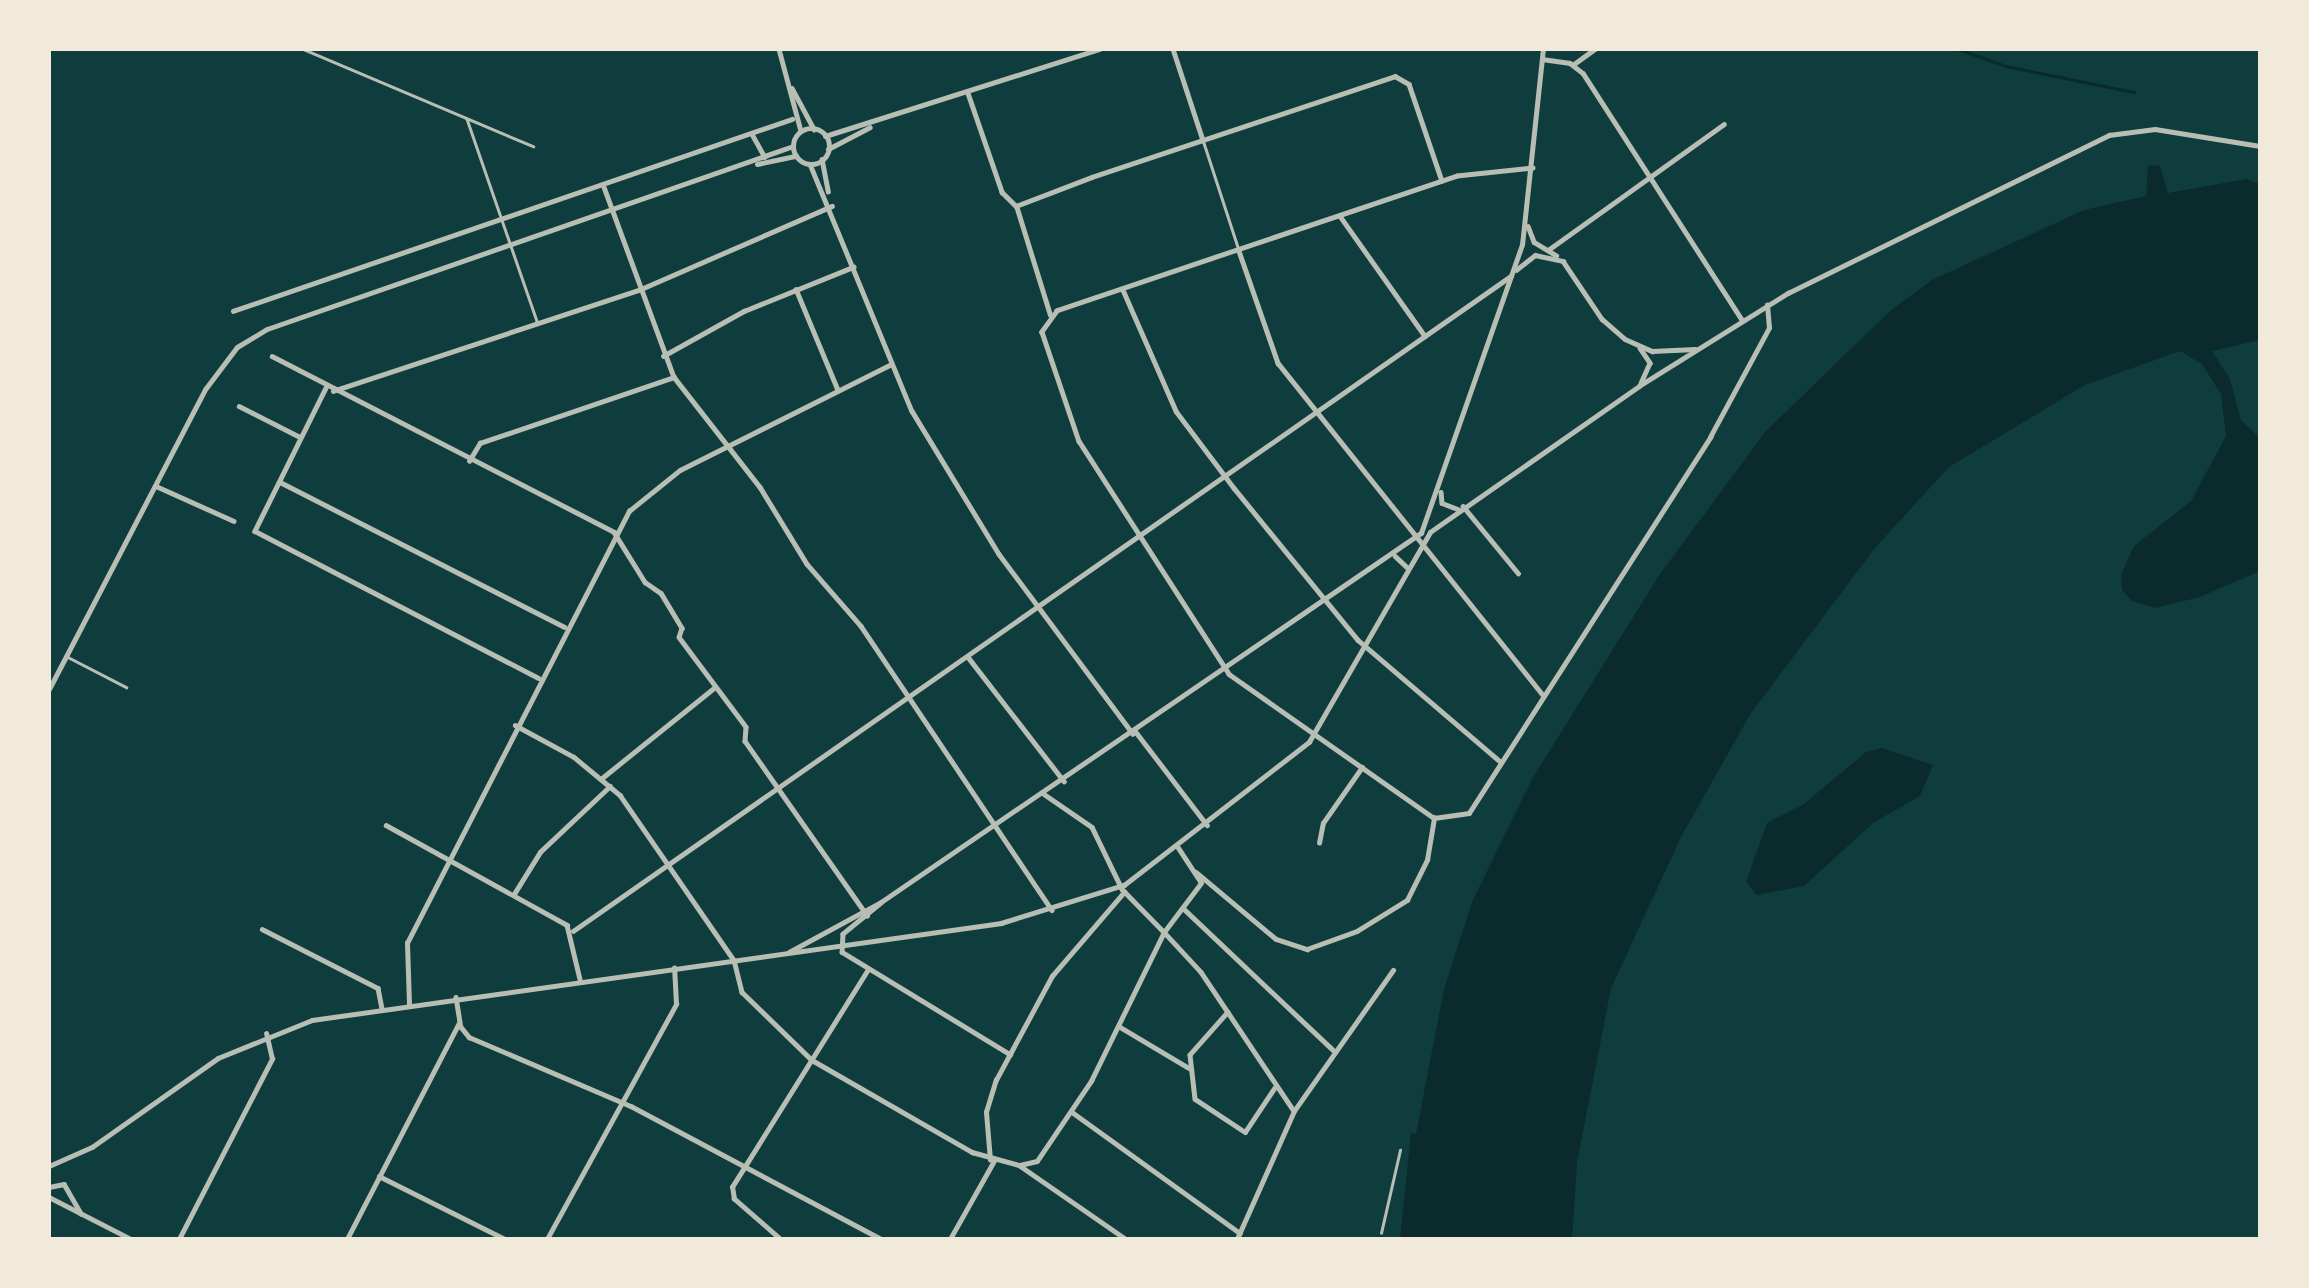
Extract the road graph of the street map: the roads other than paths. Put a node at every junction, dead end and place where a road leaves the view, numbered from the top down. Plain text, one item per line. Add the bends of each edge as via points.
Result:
1 (303, 49) edge
2 (779, 49) edge
3 (1100, 49) edge
4 (1173, 49) edge
5 (1543, 49) edge
6 (1595, 49) edge
7 (1542, 59) junction
8 (1574, 64) junction
9 (789, 85) junction
10 (968, 93) junction
11 (467, 119) junction
12 (792, 119) dead end
13 (1724, 124) dead end
14 (872, 125) junction
15 (814, 128) junction
16 (801, 131) junction
17 (752, 134) junction
18 (825, 136) junction
19 (1203, 140) junction
20 (533, 146) dead end
21 (793, 146) junction
22 (2260, 146) edge
23 (828, 149) junction
24 (796, 156) junction
25 (765, 158) junction
26 (822, 159) junction
27 (754, 164) junction
28 (810, 164) junction
29 (1532, 168) junction
30 (1654, 176) junction
31 (1442, 181) junction
32 (604, 187) junction
33 (828, 195) junction
34 (832, 206) junction
35 (1016, 206) junction
36 (1528, 212) junction
37 (613, 213) junction
38 (1340, 216) junction
39 (502, 222) junction
40 (511, 247) junction
41 (1549, 250) junction
42 (1239, 251) junction
43 (1542, 255) junction
44 (1563, 261) junction
45 (853, 267) junction
46 (1512, 276) junction
47 (640, 289) junction
48 (796, 289) junction
49 (1123, 290) junction
50 (1767, 305) junction
51 (233, 311) dead end
52 (1050, 315) junction
53 (1742, 320) junction
54 (538, 324) junction
55 (1425, 337) junction
56 (1636, 345) junction
57 (1699, 348) junction
58 (272, 356) dead end
59 (663, 356) junction
60 (890, 365) junction
61 (674, 377) junction
62 (1639, 386) junction
63 (329, 389) junction
64 (838, 390) junction
65 (239, 405) dead end
66 (1317, 412) junction
67 (301, 437) junction
68 (728, 446) junction
69 (469, 461) junction
70 (1445, 474) junction
71 (1227, 477) junction
72 (280, 482) junction
73 (156, 486) junction
74 (1462, 507) junction
75 (234, 521) dead end
76 (614, 532) junction
77 (1139, 539) junction
78 (1420, 540) junction
79 (1390, 558) junction
80 (1407, 568) junction
81 (1518, 573) dead end
82 (1327, 602) junction
83 (1038, 610) junction
84 (565, 627) junction
85 (1364, 646) junction
86 (66, 656) junction
87 (968, 657) junction
88 (1226, 670) junction
89 (538, 678) junction
90 (125, 687) dead end
91 (715, 687) junction
92 (49, 689) edge
93 (1544, 696) junction
94 (908, 699) junction
95 (514, 725) junction
96 (1134, 733) junction
97 (1315, 735) junction
98 (1501, 762) junction
99 (1362, 767) junction
100 (602, 778) junction
101 (1064, 780) junction
102 (610, 786) junction
103 (780, 787) junction
104 (1044, 794) junction
105 (1434, 818) junction
106 (386, 825) dead end
107 (1207, 825) junction
108 (995, 826) junction
109 (1319, 843) dead end
110 (1178, 848) junction
111 (448, 858) junction
112 (670, 864) junction
113 (1196, 872) junction
114 (1120, 886) junction
115 (1124, 892) junction
116 (514, 894) junction
117 (1184, 909) junction
118 (1052, 910) junction
119 (865, 913) junction
120 (262, 929) dead end
121 (573, 932) junction
122 (1164, 932) junction
123 (840, 948) junction
124 (771, 956) junction
125 (734, 960) junction
126 (674, 968) junction
127 (867, 968) junction
128 (1393, 970) dead end
129 (580, 979) junction
130 (456, 997) junction
131 (408, 1004) junction
132 (382, 1007) junction
133 (1228, 1012) junction
134 (460, 1023) junction
135 (1120, 1027) junction
136 (266, 1034) junction
137 (1335, 1052) junction
138 (1010, 1054) junction
139 (812, 1060) junction
140 (1189, 1068) junction
141 (1275, 1087) junction
142 (623, 1102) junction
143 (1294, 1111) junction
144 (1072, 1112) junction
145 (1401, 1150) dead end
146 (992, 1161) junction
147 (743, 1164) junction
148 (1019, 1165) junction
149 (49, 1167) edge
150 (379, 1176) junction
151 (49, 1186) edge
152 (49, 1197) edge
153 (81, 1213) junction
154 (1240, 1233) junction
155 (1381, 1233) dead end
156 (131, 1239) edge
157 (179, 1239) edge
158 (347, 1239) edge
159 (505, 1239) edge
160 (547, 1239) edge
161 (780, 1239) edge
162 (881, 1239) edge
163 (950, 1239) edge
164 (1126, 1239) edge
165 (1237, 1239) edge

1 - 11 lane
2 - 9 street
3 - 10 street
4 - 19 street
5 - 7 street
6 - 8 street
7 - 8 street
7 - 29 street
8 - 30 street
9 - 15 street
9 - 16 street
10 - 14 street
10 - 35 street via 1003,196
11 - 20 lane
11 - 39 lane
12 - 17 street
13 - 30 street
14 - 18 street
14 - 23 street
15 - 16 street
15 - 18 street
16 - 21 street
17 - 25 street
17 - 32 street
18 - 23 street
19 - 31 street via 1398,76 1409,84
19 - 35 street
19 - 42 lane
21 - 24 street
21 - 25 street
22 - 50 street via 2155,129 2109,135
23 - 26 street
24 - 27 street
24 - 28 street
25 - 27 street
26 - 28 street
26 - 33 street
27 - 37 street
28 - 33 street
29 - 31 street via 1492,169
29 - 36 street
30 - 41 street
30 - 53 street
31 - 38 street
32 - 37 street
32 - 39 street
33 - 34 street
34 - 45 street
34 - 47 street
35 - 52 street
36 - 41 street via 1532,239
36 - 46 street
37 - 40 street
37 - 47 street
38 - 42 street
38 - 55 street
39 - 40 lane
39 - 51 street
40 - 54 lane
40 - 73 street via 248,339 215,373
41 - 43 street
41 - 44 street
42 - 49 street
42 - 66 street via 1275,359
43 - 44 street
43 - 46 street via 1525,260
44 - 56 street via 1602,319
45 - 48 street
45 - 60 street
46 - 55 street
46 - 70 street
47 - 54 street
47 - 59 street
48 - 59 street
48 - 64 street
49 - 52 street
49 - 71 street via 1172,403
50 - 53 street
50 - 93 street via 1769,328 1725,411
52 - 77 street via 1042,342 1073,430
53 - 57 street
54 - 63 street
55 - 66 street
56 - 57 street via 1664,353
56 - 62 street via 1650,363
57 - 62 street
58 - 63 street
59 - 61 street
60 - 64 street
60 - 83 street
61 - 68 street
61 - 69 street via 480,443
62 - 74 street
63 - 67 street
63 - 69 street
64 - 68 street
65 - 67 street
66 - 71 street
66 - 78 street
67 - 72 street
68 - 76 street via 653,487
68 - 94 street
69 - 76 street
70 - 74 street via 1441,502
70 - 78 street
71 - 77 street
71 - 82 street
72 - 84 street
72 - 89 street via 255,531
73 - 75 street
73 - 86 street
74 - 78 street
74 - 81 street
76 - 84 street
76 - 91 street via 645,582 661,593 682,628 679,638
77 - 83 street
77 - 88 street
78 - 79 street
78 - 80 street
78 - 93 street
79 - 80 street via 1401,557
79 - 82 street
80 - 85 street
82 - 85 street
82 - 88 street
83 - 87 street
83 - 96 street
84 - 89 street
85 - 97 street
85 - 98 street
86 - 90 lane
86 - 92 street
87 - 94 street
87 - 101 street
88 - 96 street
88 - 97 street
89 - 95 street
91 - 100 street
91 - 103 street
93 - 98 street
94 - 103 street
94 - 108 street
95 - 100 street
95 - 111 street
96 - 101 street
96 - 107 street
97 - 99 street
97 - 107 street
98 - 105 street via 1466,816
99 - 105 street
99 - 109 street via 1324,822
100 - 102 street
101 - 104 street
102 - 112 street
102 - 116 street via 540,852
103 - 112 street
103 - 119 street
104 - 108 street
104 - 114 street via 1092,827
105 - 113 street via 1427,860 1407,900 1357,931 1307,949 1276,939
106 - 111 street
107 - 110 street
108 - 118 street
108 - 119 street
110 - 113 street
110 - 114 street
111 - 116 street
111 - 131 street via 407,943
112 - 121 street
112 - 125 street
113 - 117 street via 1200,888
114 - 115 street
114 - 118 street
115 - 122 street
115 - 138 street via 1052,976
116 - 121 street
117 - 122 street
117 - 137 street
118 - 123 street
119 - 123 street via 843,934
119 - 124 street via 812,943
120 - 132 street via 378,988
121 - 129 street
122 - 133 street
122 - 135 street
123 - 124 street
123 - 127 street
124 - 125 street
125 - 126 street
125 - 139 street via 746,996
126 - 129 street
126 - 142 street via 676,1004
127 - 138 street
127 - 139 street
128 - 137 street
129 - 130 street
130 - 131 street
130 - 134 street
131 - 132 street
132 - 136 street
133 - 140 street via 1192,1049
133 - 141 street
134 - 142 street via 473,1039
134 - 150 street
135 - 140 street
135 - 144 street
136 - 149 street via 203,1067 92,1147
136 - 157 street via 272,1059
137 - 143 street
138 - 146 street via 987,1103
139 - 146 street
139 - 147 street
140 - 141 street via 1195,1099 1239,1132
141 - 143 street
142 - 147 street
142 - 160 street
143 - 154 street
144 - 148 street via 1037,1161
144 - 154 street
145 - 155 lane
146 - 148 street
146 - 163 street
147 - 161 street via 733,1197
147 - 162 street
148 - 164 street
150 - 158 street
150 - 159 street
151 - 153 street via 64,1184
152 - 153 street
153 - 156 street
154 - 165 street

